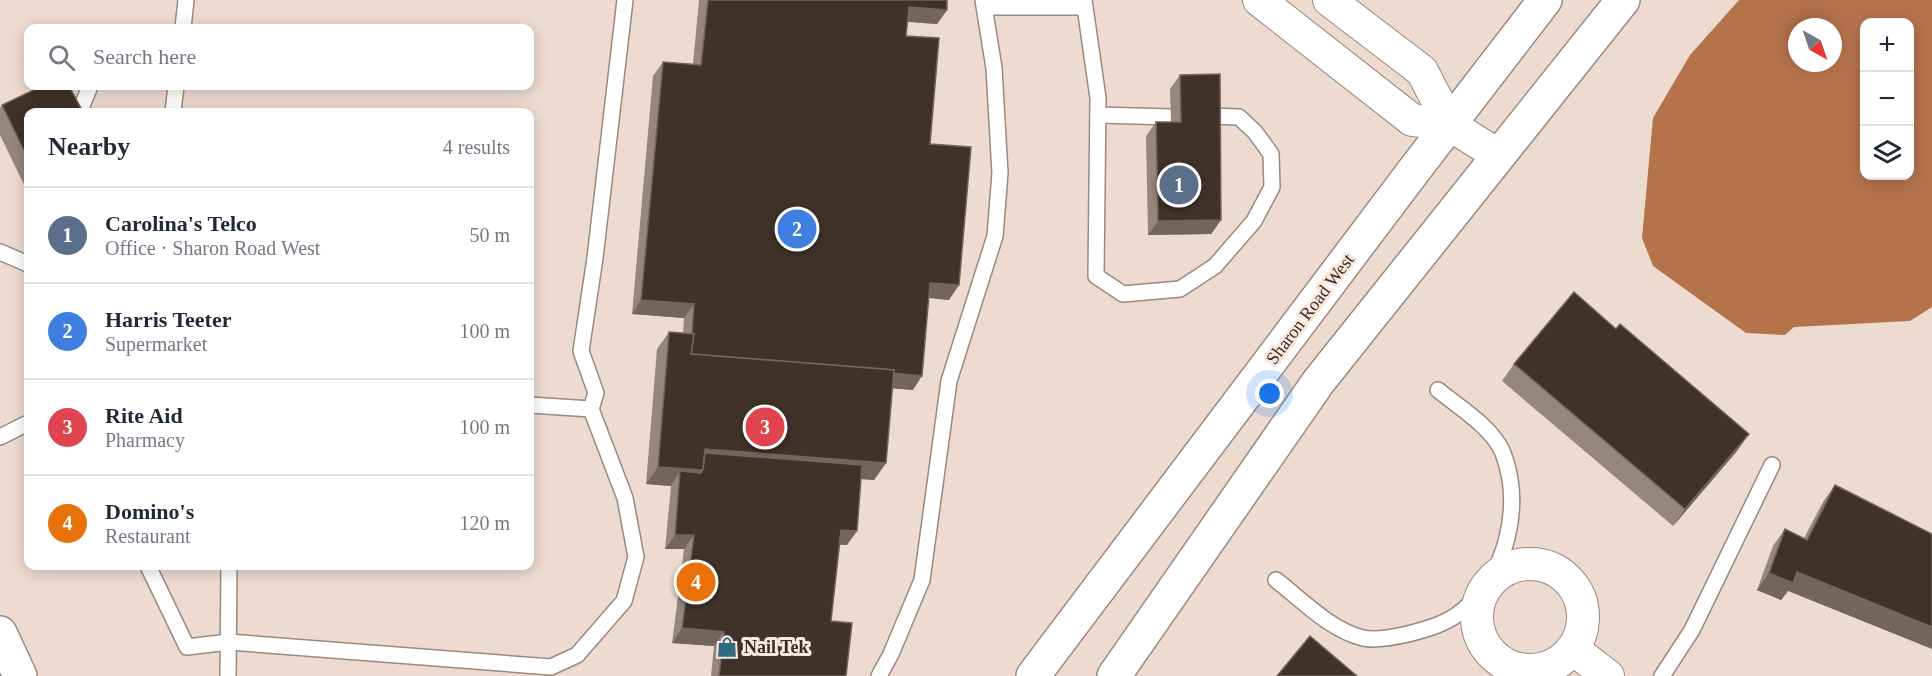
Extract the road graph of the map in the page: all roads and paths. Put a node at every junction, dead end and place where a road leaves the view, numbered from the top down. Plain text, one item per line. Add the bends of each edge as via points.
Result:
1 (186, 0) edge
2 (625, 0) edge
3 (1259, 0) edge
4 (1329, 0) edge
5 (1545, 0) edge
6 (1623, 0) edge
7 (984, 4) edge
8 (1083, 4) edge
9 (183, 24) edge
10 (88, 90) edge
11 (176, 90) edge
12 (81, 108) edge
13 (173, 108) edge
14 (1098, 115) junction
15 (1210, 116) edge
16 (1171, 117) dead end
17 (1450, 125) junction
18 (1498, 156) junction
19 (0, 252) edge
20 (24, 264) edge
21 (1438, 390) dead end
22 (534, 405) edge
23 (591, 409) junction
24 (24, 425) edge
25 (0, 437) edge
26 (1772, 465) dead end
27 (149, 570) edge
28 (229, 570) edge
29 (1276, 580) dead end
30 (1487, 585) junction
31 (0, 633) edge
32 (229, 642) junction
33 (1574, 649) junction
34 (20, 676) edge
35 (228, 676) edge
36 (879, 676) edge
37 (1034, 676) edge
38 (1114, 676) edge
39 (1608, 676) edge
40 (1662, 676) edge

1 - 9 lane
2 - 23 lane via 581,351 596,393
3 - 17 street via 1412,120
4 - 17 street via 1422,71
5 - 17 main road, Sharon Road West
6 - 18 main road
7 - 8 lane
7 - 36 lane via 994,68 1000,173 994,236 949,381 922,580
8 - 14 lane
10 - 12 lane
11 - 13 lane
14 - 15 lane via 1096,276 1123,294 1180,289 1215,266 1254,221 1272,187 1271,154 1255,132 1239,117
14 - 16 lane
17 - 18 street
17 - 37 main road, Sharon Road West
18 - 38 main road via 1320,381
19 - 20 lane
21 - 30 lane via 1485,428 1502,452 1510,482 1510,530
22 - 23 lane
23 - 32 lane via 625,498 636,557 624,601 577,655 551,667
24 - 25 lane
26 - 40 lane via 1692,630
27 - 32 lane via 187,647
28 - 32 lane
29 - 30 lane via 1342,630 1364,639 1396,637 1433,628 1462,611
30 - 33 street via 1503,571 1522,564 1543,565 1562,574 1576,589 1583,609 1583,630
30 - 33 street via 1478,604 1477,625 1484,645 1498,661 1517,669 1538,670 1558,663
31 - 34 main road
32 - 35 lane
33 - 39 street

